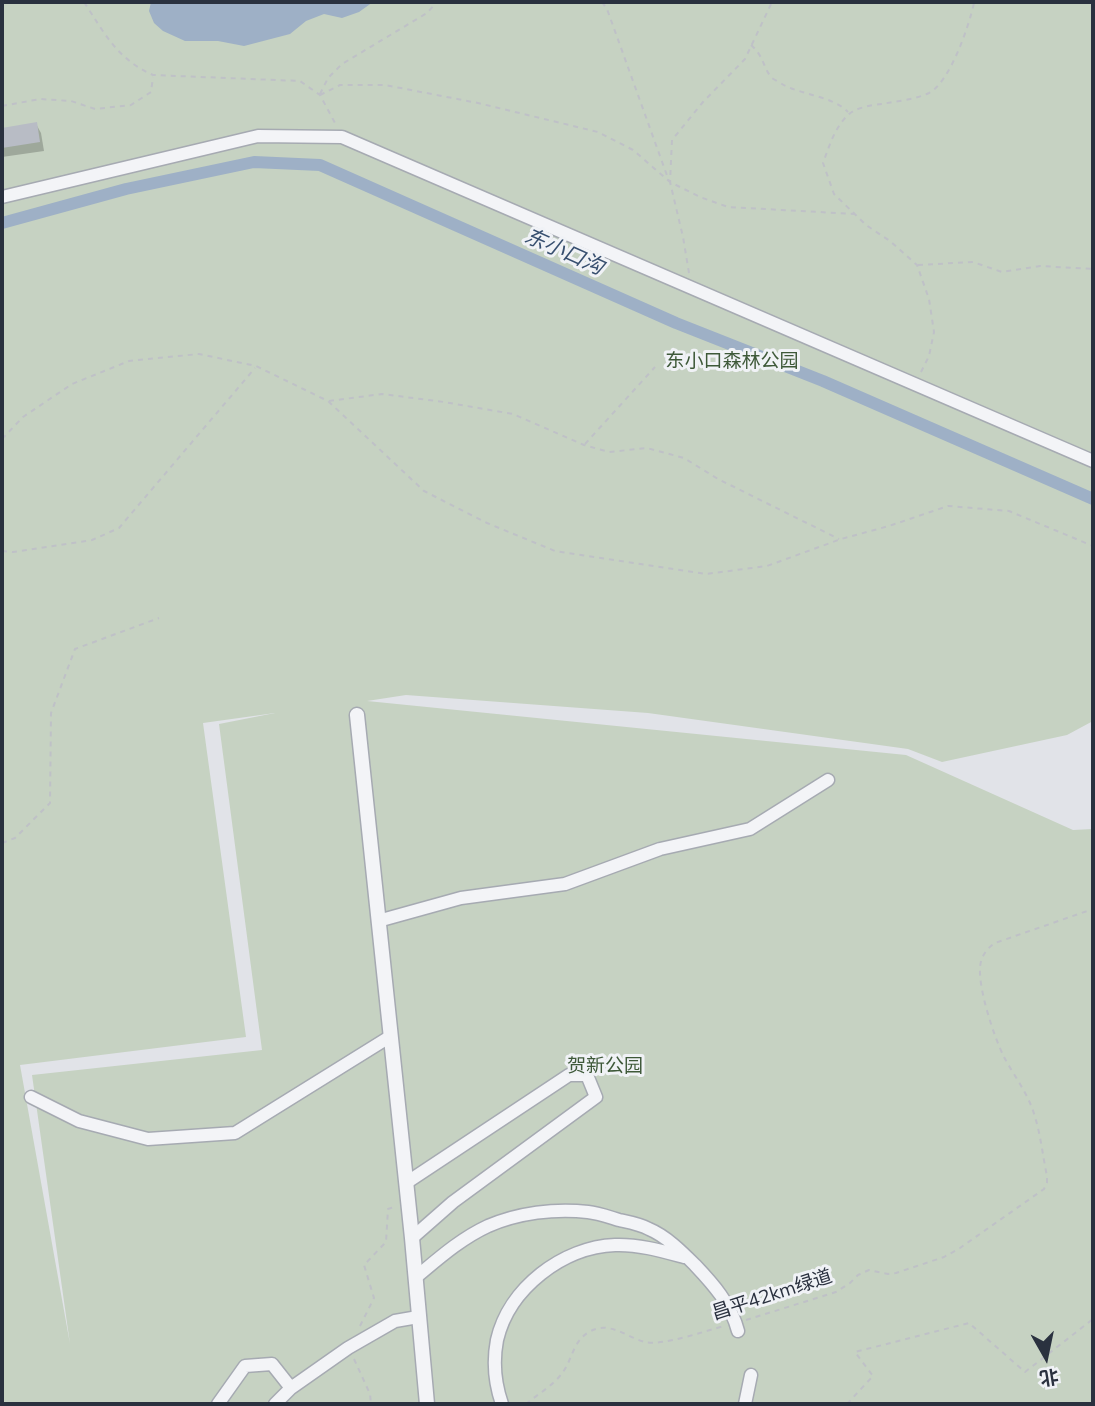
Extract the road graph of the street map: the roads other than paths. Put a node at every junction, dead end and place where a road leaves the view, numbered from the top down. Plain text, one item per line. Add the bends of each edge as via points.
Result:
1 (2, 197) edge
2 (1093, 461) edge
3 (357, 715) dead end
4 (828, 780) dead end
5 (378, 921) junction
6 (390, 1036) junction
7 (31, 1097) dead end
8 (406, 1183) junction
9 (412, 1238) junction
10 (688, 1258) junction
11 (415, 1278) junction
12 (418, 1317) junction
13 (737, 1327) road end
14 (751, 1374) dead end
15 (291, 1388) junction
16 (218, 1404) edge
17 (275, 1404) edge
18 (427, 1404) edge
19 (502, 1404) edge
20 (745, 1404) edge

1 - 2 street via 258,136 342,137
3 - 5 street
4 - 5 street via 750,829 660,849 565,884 461,898
5 - 6 street
6 - 7 street via 236,1132 148,1139 79,1121
6 - 8 street
8 - 9 street
8 - 9 street via 569,1075 587,1075 596,1097 453,1202
9 - 11 street
10 - 11 street via 649,1229 588,1212 552,1211 488,1226 452,1247
10 - 13 street via 713,1284
10 - 19 street via 618,1244 584,1250 538,1275 509,1311 497,1340 495,1370
11 - 12 street
12 - 15 street via 395,1321
12 - 18 street
14 - 20 street
15 - 16 street via 272,1364 245,1366
15 - 17 street

